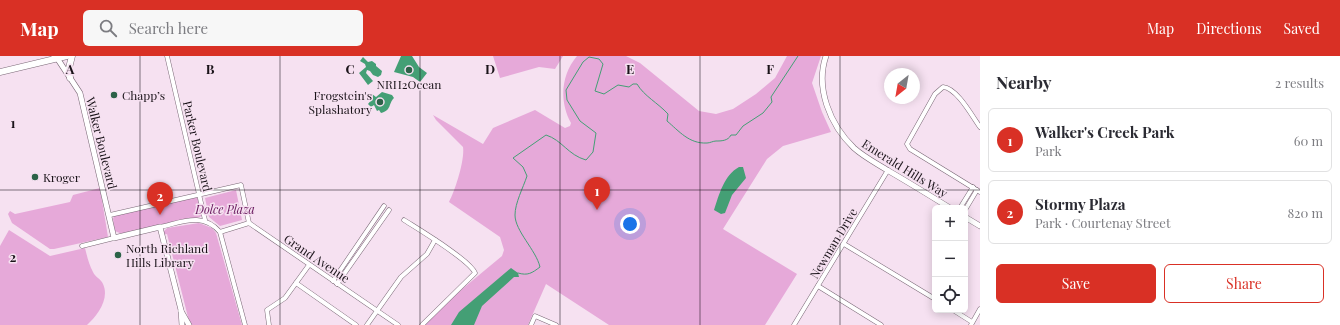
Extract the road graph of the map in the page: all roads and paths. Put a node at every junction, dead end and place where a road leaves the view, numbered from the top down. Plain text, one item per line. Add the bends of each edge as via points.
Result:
1 (40, 56) edge
2 (67, 56) edge
3 (72, 56) edge
4 (167, 56) edge
5 (826, 56) edge
6 (56, 57) edge
7 (36, 63) junction
8 (0, 72) edge
9 (70, 78) junction
10 (980, 127) edge
11 (888, 170) junction
12 (973, 187) junction
13 (979, 191) edge
14 (199, 195) junction
15 (945, 205) edge
16 (962, 205) edge
17 (384, 206) dead end
18 (968, 206) edge
19 (389, 210) dead end
20 (110, 215) junction
21 (968, 219) edge
22 (205, 220) junction
23 (404, 220) dead end
24 (249, 224) junction
25 (980, 226) edge
26 (160, 227) junction
27 (220, 232) junction
28 (114, 238) junction
29 (435, 240) junction
30 (844, 244) junction
31 (82, 246) dead end
32 (309, 264) junction
33 (333, 281) junction
34 (296, 284) junction
35 (337, 284) junction
36 (818, 286) junction
37 (932, 297) edge
38 (980, 309) edge
39 (181, 310) junction
40 (377, 311) junction
41 (957, 313) edge
42 (971, 323) edge
43 (182, 325) edge
44 (189, 325) edge
45 (245, 325) edge
46 (269, 325) edge
47 (356, 325) edge
48 (367, 325) edge
49 (398, 325) edge
50 (422, 325) edge
51 (531, 325) edge
52 (556, 325) edge
53 (794, 325) edge
54 (882, 325) edge

1 - 7 main road
2 - 6 main road
3 - 9 main road
4 - 14 street, Parker Boulevard
5 - 11 street, Emerald Hills Way via 822,76 824,94 832,118 855,148
6 - 7 main road
6 - 9 street, Walker Boulevard
7 - 8 main road
9 - 20 street, Walker Boulevard via 80,93
10 - 12 street via 952,90 943,87 935,94 907,144 910,149
11 - 15 street, Emerald Hills Way
11 - 30 street, Newman Drive
12 - 13 street
12 - 16 street
13 - 18 street
14 - 20 street
14 - 22 street, Parker Boulevard
14 - 24 street via 241,185
17 - 33 street
19 - 35 street
20 - 28 street, Walker Boulevard
21 - 25 street
22 - 26 street
22 - 27 street
23 - 29 street
24 - 27 street
24 - 32 street, Grand Avenue
26 - 28 street
26 - 39 street
27 - 45 street
28 - 31 street
29 - 40 street via 427,254 401,277
29 - 50 street via 468,264 475,273
30 - 36 street, Newman Drive
30 - 37 street
32 - 33 street, Grand Avenue
32 - 34 street
33 - 35 street, Grand Avenue
34 - 46 street via 285,298 267,310
34 - 47 street
35 - 40 street, Grand Avenue
36 - 53 street, Newman Drive
36 - 54 street
38 - 42 street
39 - 43 street
39 - 44 street
40 - 48 street
40 - 49 street, Grand Avenue
41 - 42 street
51 - 52 street via 535,316

